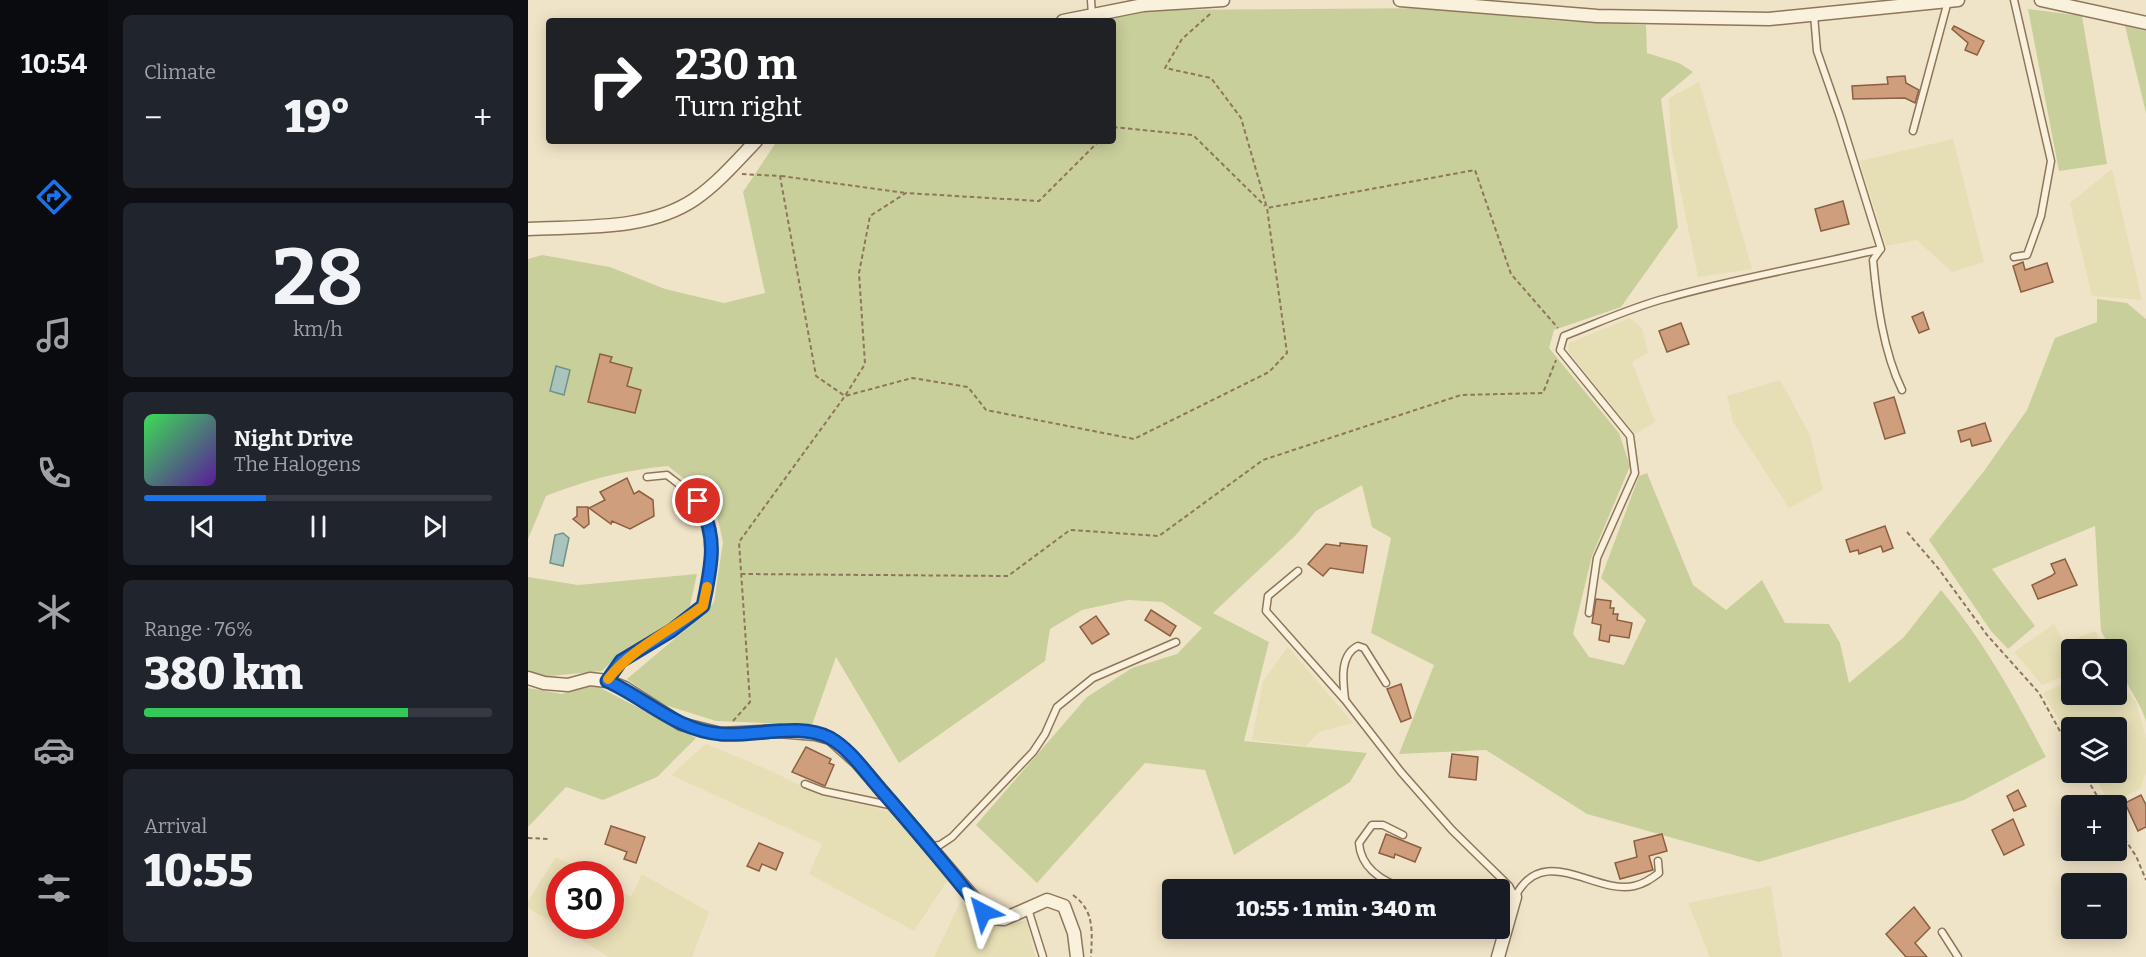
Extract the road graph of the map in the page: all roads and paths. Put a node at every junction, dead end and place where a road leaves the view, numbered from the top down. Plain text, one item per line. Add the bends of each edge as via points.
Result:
1 (1091, 0) edge
2 (1400, 0) edge
3 (2014, 0) edge
4 (2041, 0) edge
5 (1953, 1) edge
6 (1220, 4) edge
7 (1092, 15) junction
8 (1814, 15) junction
9 (1078, 18) edge
10 (2146, 22) edge
11 (1116, 128) edge
12 (1913, 130) dead end
13 (753, 144) edge
14 (1096, 144) edge
15 (726, 174) junction
16 (780, 176) junction
17 (906, 193) junction
18 (1267, 208) junction
19 (528, 230) edge
20 (1881, 249) junction
21 (2014, 257) dead end
22 (1564, 336) junction
23 (1560, 350) junction
24 (1902, 390) dead end
25 (845, 396) junction
26 (646, 477) dead end
27 (1907, 532) dead end
28 (1298, 571) dead end
29 (741, 574) junction
30 (1589, 612) dead end
31 (1176, 642) dead end
32 (528, 678) edge
33 (607, 681) junction
34 (1386, 683) dead end
35 (1345, 700) junction
36 (2061, 733) edge
37 (721, 734) junction
38 (805, 784) dead end
39 (895, 806) junction
40 (1403, 835) dead end
41 (528, 838) edge
42 (550, 839) dead end
43 (2127, 842) edge
44 (930, 846) junction
45 (1658, 861) dead end
46 (1386, 879) edge
47 (2146, 880) edge
48 (1515, 897) junction
49 (1510, 908) edge
50 (1027, 909) junction
51 (1942, 932) dead end
52 (1499, 939) edge
53 (1044, 957) edge
54 (1077, 957) edge
55 (1498, 957) edge
56 (1958, 957) edge

1 - 7 lane
2 - 8 street via 1608,17 1769,19
3 - 21 lane via 2051,161 2038,226 2027,255
4 - 10 street
5 - 8 street
5 - 12 lane
6 - 7 street via 1143,5
6 - 18 path via 1182,39 1165,68 1211,78 1241,118
7 - 9 street
8 - 20 lane via 1816,51
11 - 18 path via 1193,135
13 - 15 street
14 - 17 path via 1039,201
15 - 16 path
15 - 19 street via 695,199 669,213 639,222
16 - 17 path
16 - 25 path via 816,376
17 - 25 path via 870,216 859,273 865,364
18 - 22 path via 1475,170 1511,274
18 - 25 path via 1287,353 1269,372 1134,439 986,410 968,387 912,378
20 - 22 lane via 1674,296
20 - 24 lane via 1873,260 1875,281 1891,367
22 - 23 lane
23 - 29 path via 1543,393 1461,395 1263,460 1159,536 1070,530 1008,576
23 - 30 lane via 1630,436 1635,473 1597,558
25 - 29 path via 739,542
26 - 33 lane via 667,475 698,501 707,517 713,558 703,606 621,661
27 - 36 path via 1987,635 2039,693
28 - 35 lane via 1268,596 1266,611
29 - 37 path via 750,702
31 - 44 lane via 1093,678 1058,707 1033,752 952,837
32 - 33 street via 544,684 568,685 590,679
33 - 37 street via 681,724
34 - 35 lane via 1364,648 1358,646 1346,660
35 - 48 lane via 1401,772
37 - 39 street via 779,731 830,738
38 - 39 lane
39 - 44 street
40 - 46 lane via 1383,825 1372,825 1359,843 1366,867
41 - 42 path
43 - 47 path
44 - 50 street via 991,918 1004,919
45 - 48 lane via 1659,873 1633,886 1549,872 1533,874
48 - 49 street
50 - 53 lane
50 - 54 street via 1047,900 1064,906 1074,933
51 - 56 lane
52 - 55 street

